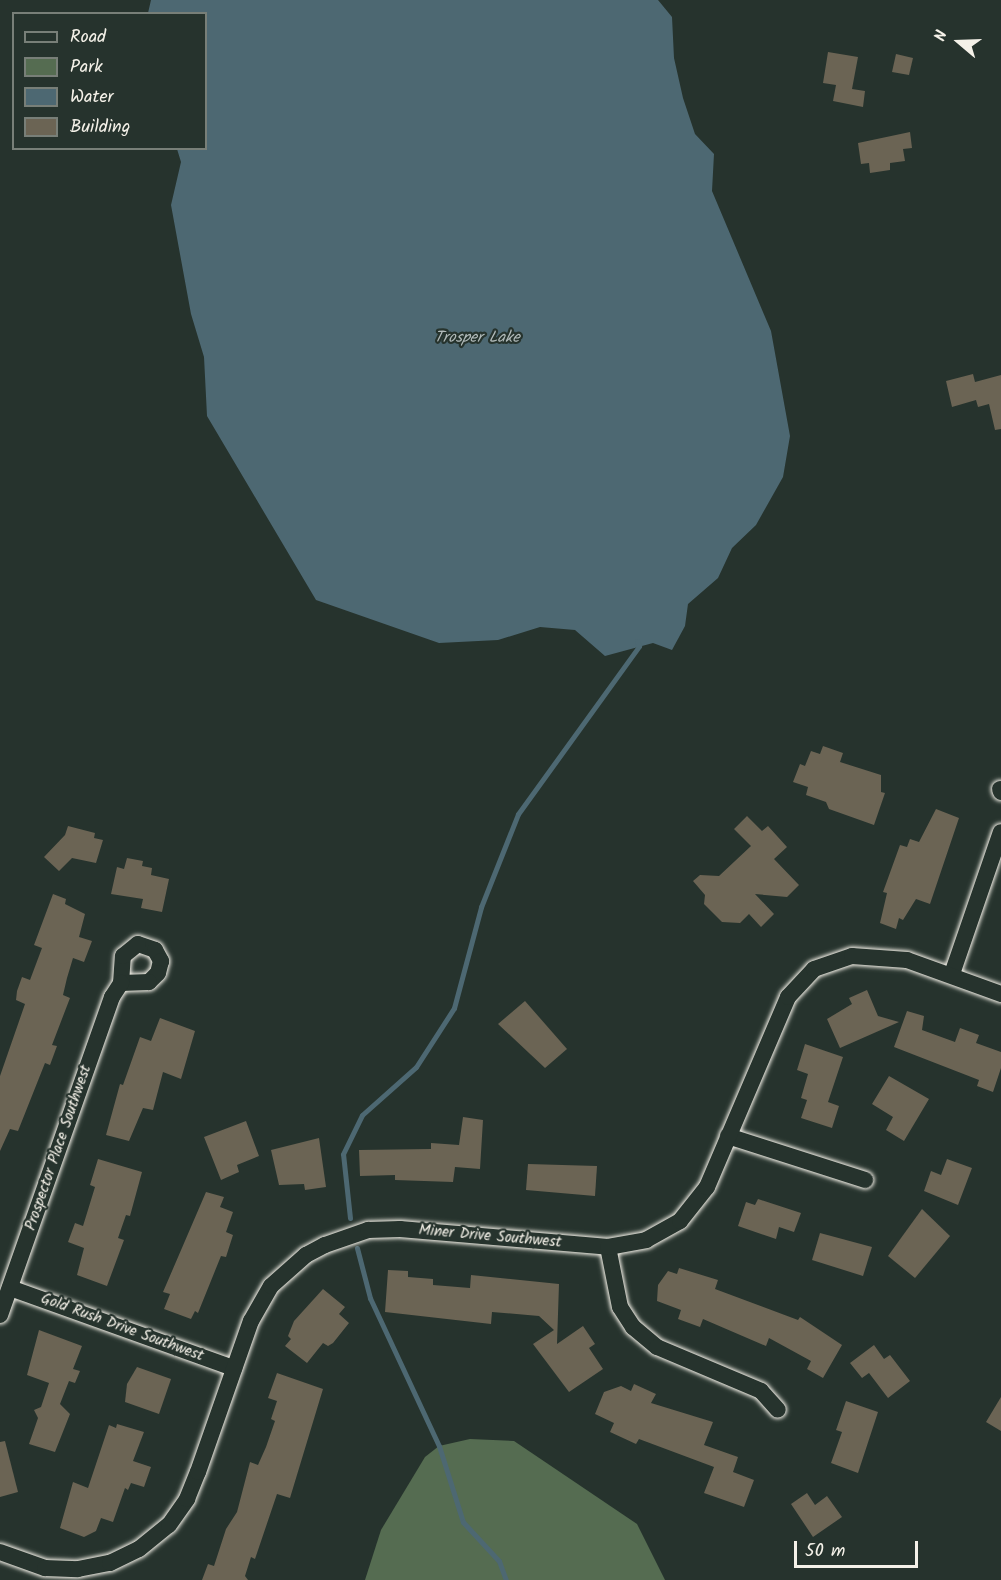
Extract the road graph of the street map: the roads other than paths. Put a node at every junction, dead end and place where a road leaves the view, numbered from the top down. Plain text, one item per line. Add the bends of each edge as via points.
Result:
1 (1001, 832) edge
2 (952, 974) junction
3 (121, 983) dead end
4 (1001, 994) edge
5 (728, 1137) junction
6 (865, 1180) dead end
7 (608, 1247) junction
8 (10, 1288) junction
9 (0, 1315) edge
10 (234, 1368) junction
11 (778, 1410) dead end
12 (0, 1552) edge
13 (43, 1574) edge

1 - 2 street
2 - 4 street, Miner Drive Southwest
2 - 5 street, Miner Drive Southwest via 907,960 852,956 814,969 788,997
3 - 8 street, Prospector Place Southwest via 112,997
5 - 6 street
5 - 7 street, Miner Drive Southwest via 707,1187 690,1213 657,1235
7 - 10 street, Miner Drive Southwest via 400,1229 368,1230 340,1238 306,1256 271,1286 251,1322
7 - 11 street via 620,1307 633,1327 657,1347 761,1391
8 - 9 street, Prospector Place Southwest
8 - 10 street, Gold Rush Drive Southwest
10 - 13 street, Miner Drive Southwest via 187,1499 169,1525 139,1549 110,1563
12 - 13 street, Miner Drive Southwest

